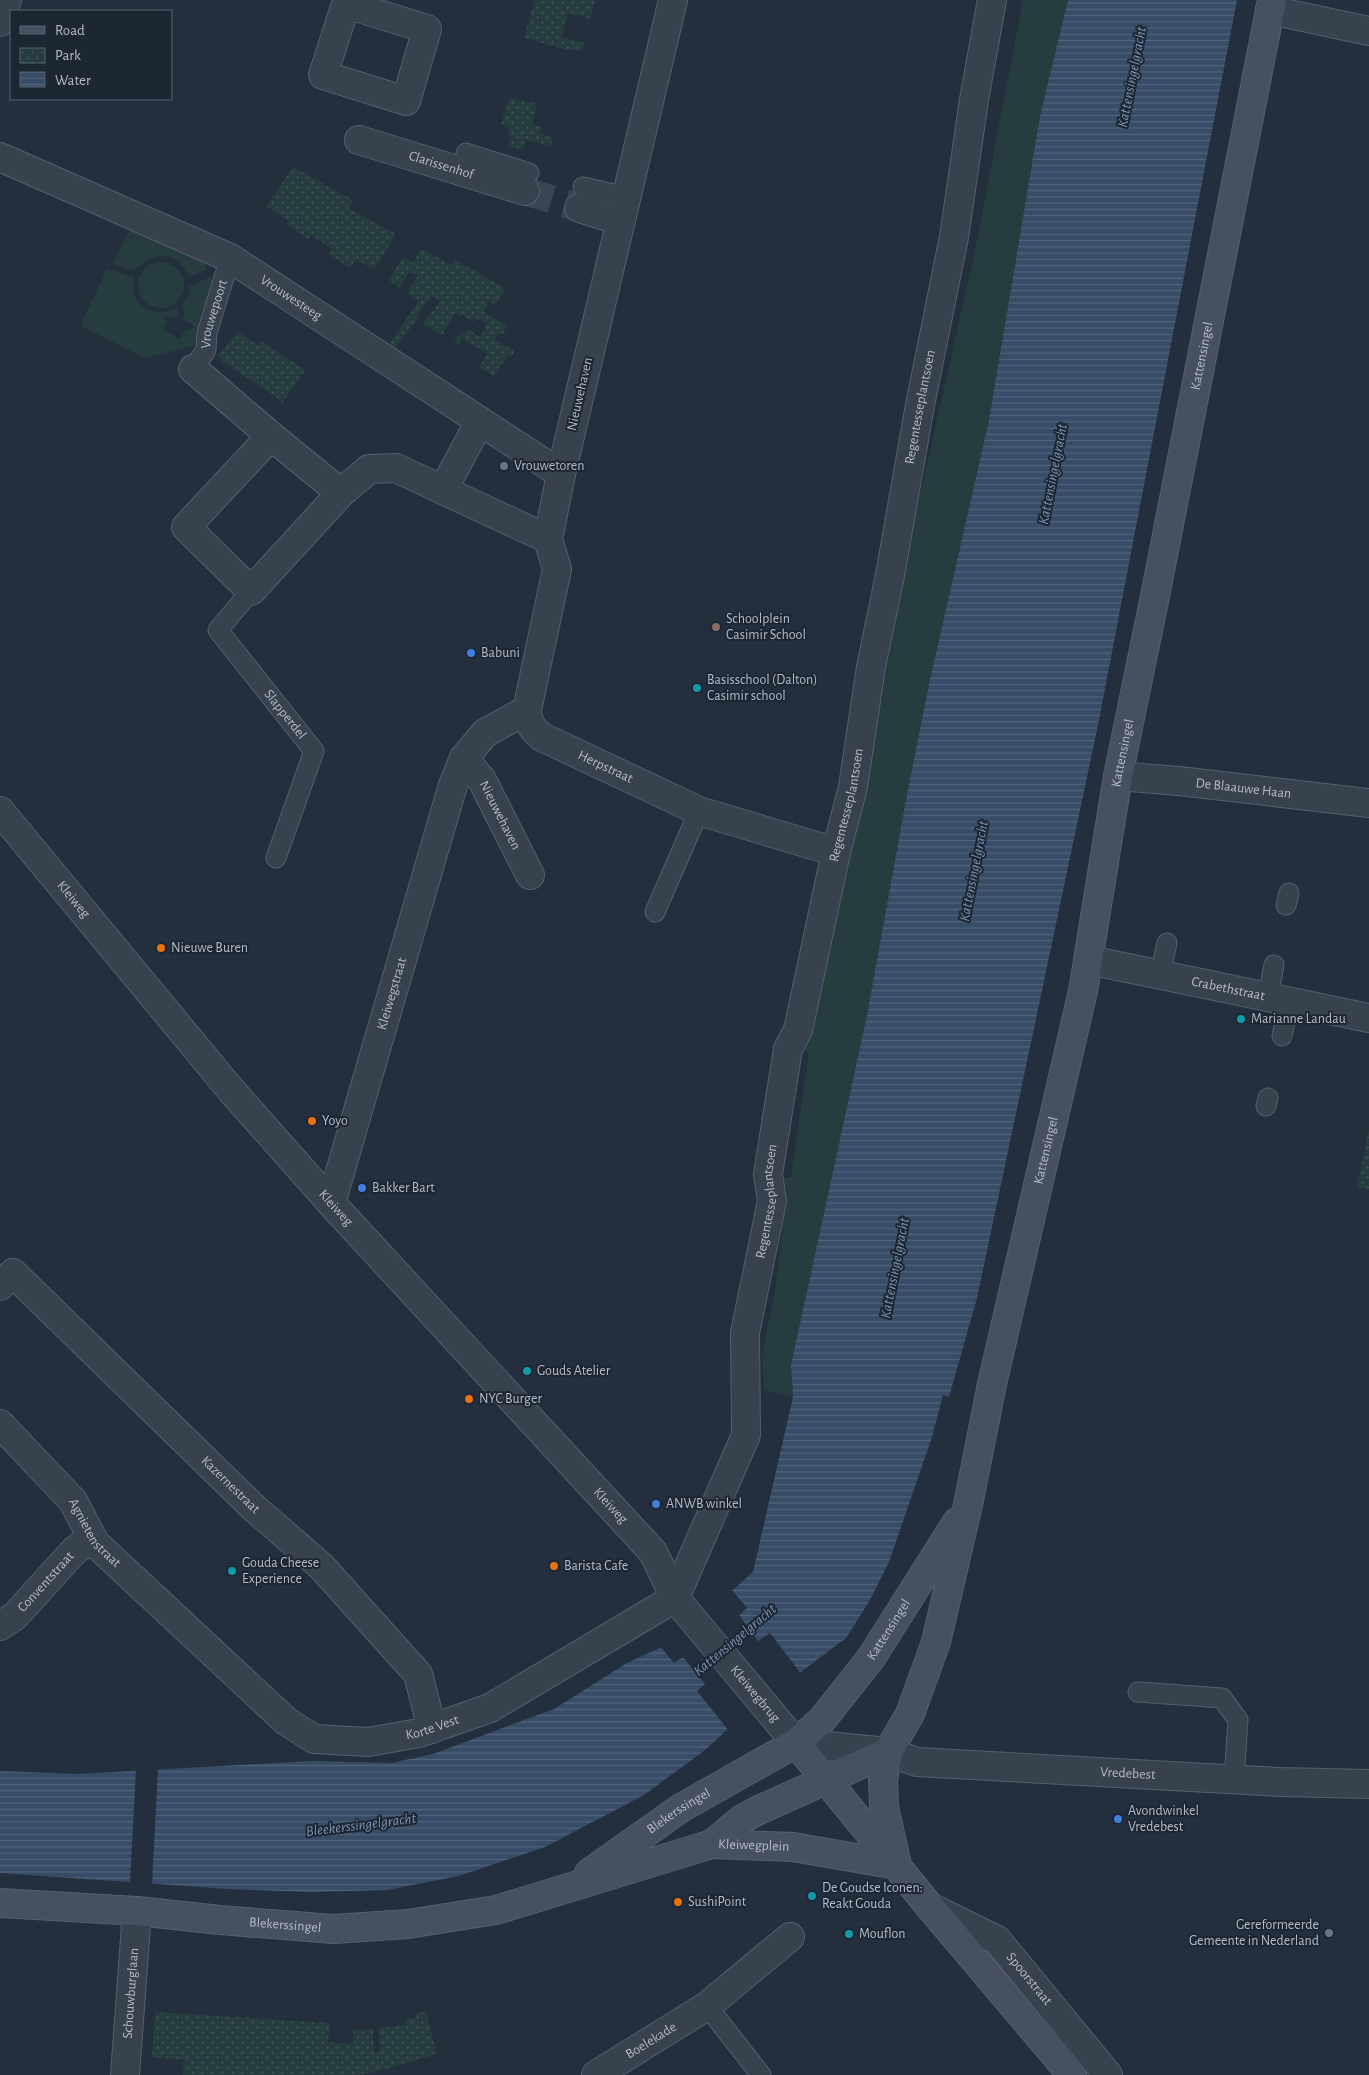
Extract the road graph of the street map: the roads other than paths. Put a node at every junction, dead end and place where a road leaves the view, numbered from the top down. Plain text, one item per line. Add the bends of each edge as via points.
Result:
1 (7, 0) edge
2 (673, 0) edge
3 (992, 0) edge
4 (1271, 5) edge
5 (0, 22) edge
6 (1369, 31) edge
7 (359, 140) dead end
8 (466, 153) dead end
9 (0, 158) edge
10 (527, 182) joint
11 (581, 198) tunnel mouth
12 (624, 209) junction
13 (230, 258) junction
14 (193, 369) joint
15 (480, 421) junction
16 (271, 436) junction
17 (561, 474) junction
18 (443, 490) junction
19 (341, 493) junction
20 (548, 539) junction
21 (250, 591) junction
22 (527, 710) junction
23 (464, 758) junction
24 (1118, 776) junction
25 (453, 785) joint
26 (1369, 804) edge
27 (699, 811) junction
28 (1, 814) edge
29 (836, 852) junction
30 (276, 858) dead end
31 (530, 874) dead end
32 (655, 912) dead end
33 (1167, 943) dead end
34 (1089, 960) junction
35 (1274, 965) dead end
36 (1160, 975) junction
37 (1278, 999) junction
38 (1369, 1018) edge
39 (1282, 1036) dead end
40 (331, 1203) junction
41 (0, 1286) edge
42 (0, 1424) edge
43 (968, 1504) junction
44 (95, 1543) junction
45 (675, 1598) junction
46 (5, 1617) edge
47 (195, 1636) joint
48 (1138, 1692) dead end
49 (432, 1729) junction
50 (796, 1743) junction
51 (888, 1752) junction
52 (1234, 1779) junction
53 (827, 1780) junction
54 (1369, 1784) edge
55 (712, 1844) junction
56 (897, 1865) junction
57 (568, 1888) junction
58 (0, 1903) edge
59 (930, 1907) junction
60 (137, 1911) junction
61 (790, 1937) dead end
62 (707, 2006) junction
63 (125, 2075) edge
64 (596, 2075) edge
65 (761, 2075) edge
66 (1072, 2075) edge
67 (1108, 2075) edge

1 - 5 street
2 - 12 street, Nieuwehaven
3 - 29 street, Regentesseplantsoen via 954,237 871,667 853,787
4 - 6 street
4 - 24 main road, Kattensingel
7 - 10 street, Clarissenhof
8 - 10 lane
9 - 13 street, Vrouwesteeg
11 - 12 street
12 - 17 street, Nieuwehaven
13 - 14 lane, Vrouwepoort via 207,333 206,350
13 - 15 street, Vrouwesteeg
14 - 16 street
15 - 17 street, Vrouwesteeg
15 - 18 street
16 - 19 street
16 - 21 street via 186,528
17 - 20 street, Nieuwehaven
18 - 19 street, Slapperdel via 396,468 369,469
18 - 20 street, Slapperdel
19 - 21 street, Slapperdel
20 - 22 street, Nieuwehaven via 557,569
21 - 30 lane, Slapperdel via 218,630 314,751
22 - 23 street, Nieuwehaven via 485,733
22 - 27 street, Herpstraat via 531,726 542,737
23 - 25 street, Nieuwehaven
23 - 31 street, Nieuwehaven via 482,780
24 - 26 street, De Blaauwe Haan
24 - 34 main road, Kattensingel
25 - 40 street, Kleiwegstraat
27 - 29 street, Herpstraat
27 - 32 lane
28 - 40 street, Kleiweg via 231,1090
29 - 45 street, Regentesseplantsoen via 798,1030 788,1049 768,1174 772,1200 745,1333 746,1436
33 - 36 lane
34 - 36 street, Crabethstraat
34 - 43 main road, Kattensingel via 992,1384
35 - 37 lane
36 - 37 street, Crabethstraat
37 - 38 street, Crabethstraat
37 - 39 lane
40 - 45 street, Kleiweg via 653,1552
41 - 49 street, Kazernestraat via 13,1273 254,1508 321,1566 418,1674
42 - 44 street, Agnietenstraat via 73,1501
43 - 50 main road, Kattensingel via 871,1658 822,1720
43 - 51 main road, Kattensingel via 936,1642 910,1714
44 - 46 street, Conventstraat via 82,1545 74,1551
44 - 47 street, Agnietenstraat
45 - 49 street, Korte Vest via 490,1708
45 - 50 street, Kleiwegbrug
47 - 49 street, Korte Vest via 286,1721 314,1739 368,1742
48 - 52 lane via 1222,1698 1238,1720
50 - 51 street
50 - 53 main road
50 - 57 main road, Blekerssingel via 681,1808
51 - 52 street, Vredebest via 917,1762
51 - 53 main road, Kleiwegplein
51 - 56 main road via 883,1780 884,1807
52 - 54 street, Vredebest
53 - 55 main road, Kleiwegplein via 742,1819
53 - 56 main road
55 - 56 main road, Kleiwegplein via 786,1846
55 - 57 main road, Blekerssingel
56 - 59 main road, Spoorstraat
57 - 60 main road, Blekerssingel via 465,1916 334,1929
58 - 60 main road, Blekerssingel
59 - 66 main road, Spoorstraat
59 - 67 street, Spoorstraat via 997,1940
60 - 63 street, Schouwburglaan
61 - 62 street, Boelekade
62 - 64 street, Boelekade
62 - 65 lane

